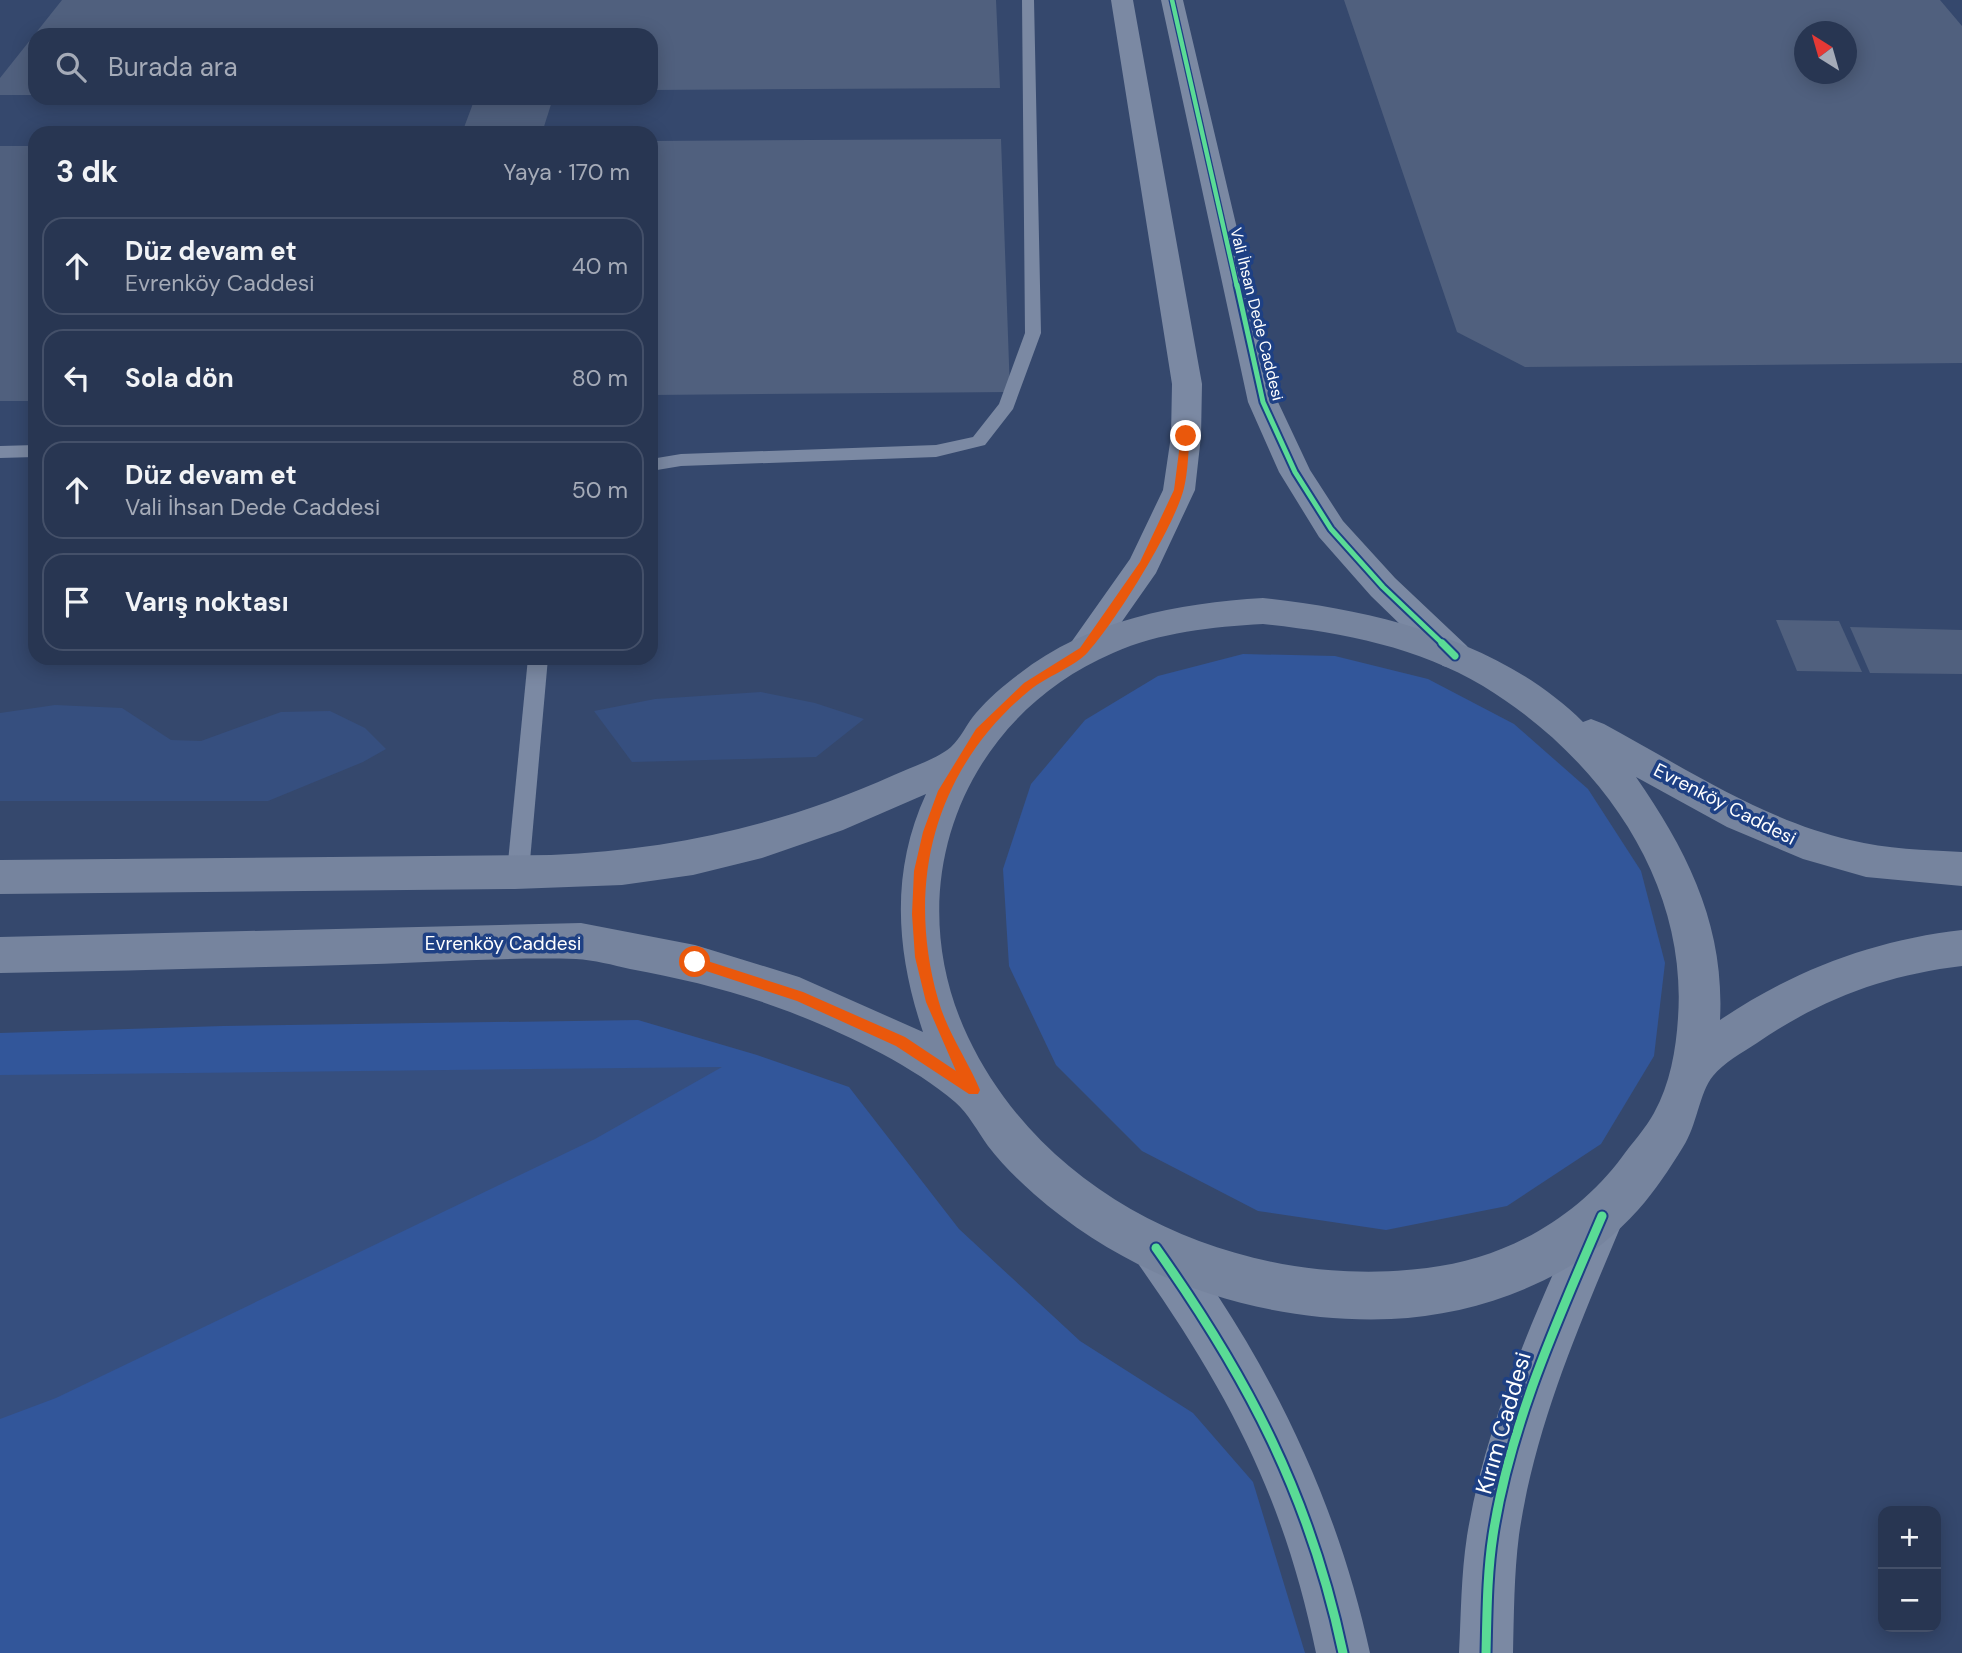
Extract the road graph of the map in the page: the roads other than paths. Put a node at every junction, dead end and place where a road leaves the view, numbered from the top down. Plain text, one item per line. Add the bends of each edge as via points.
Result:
1 (1028, 0) edge
2 (1122, 0) edge
3 (1172, 0) edge
4 (28, 451) edge
5 (0, 452) edge
6 (658, 464) edge
7 (1083, 651) junction
8 (1455, 656) junction
9 (537, 665) edge
10 (1542, 707) junction
11 (960, 760) junction
12 (1962, 869) edge
13 (518, 872) junction
14 (0, 877) edge
15 (1962, 948) edge
16 (0, 956) edge
17 (1695, 1063) junction
18 (974, 1090) junction
19 (1602, 1216) junction
20 (1156, 1248) junction
21 (1343, 1653) edge
22 (1486, 1653) edge

1 - 6 lane via 1033,333 1007,405 979,441 936,451
2 - 7 street via 1187,384 1186,436 1179,490 1144,564
3 - 8 street, Vali İhsan Dede Caddesi via 1252,365 1267,412 1295,472 1331,529
4 - 5 lane
7 - 8 main road via 1170,621 1264,611 1360,624
7 - 11 main road via 1027,686 1002,708
8 - 10 main road
9 - 13 lane
10 - 12 main road, Evrenköy Caddesi via 1753,822 1800,842 1872,862
10 - 17 main road via 1617,778 1672,865 1690,912 1701,962 1702,1013
11 - 13 main road via 855,808 749,845 635,866
11 - 18 main road via 928,832 918,914 932,1002 949,1046
13 - 14 main road
15 - 17 main road via 1856,970 1814,986 1748,1023
16 - 18 main road, Evrenköy Caddesi via 581,941 695,962 799,996 901,1041
17 - 19 main road via 1676,1118 1646,1170
18 - 20 main road via 1008,1136 1051,1179 1101,1217
19 - 20 main road via 1552,1250 1506,1271 1429,1292 1361,1297 1291,1291 1222,1275
19 - 22 street, Kırım Caddesi via 1538,1366 1514,1441 1495,1522
20 - 21 street via 1197,1304 1263,1416 1321,1561

